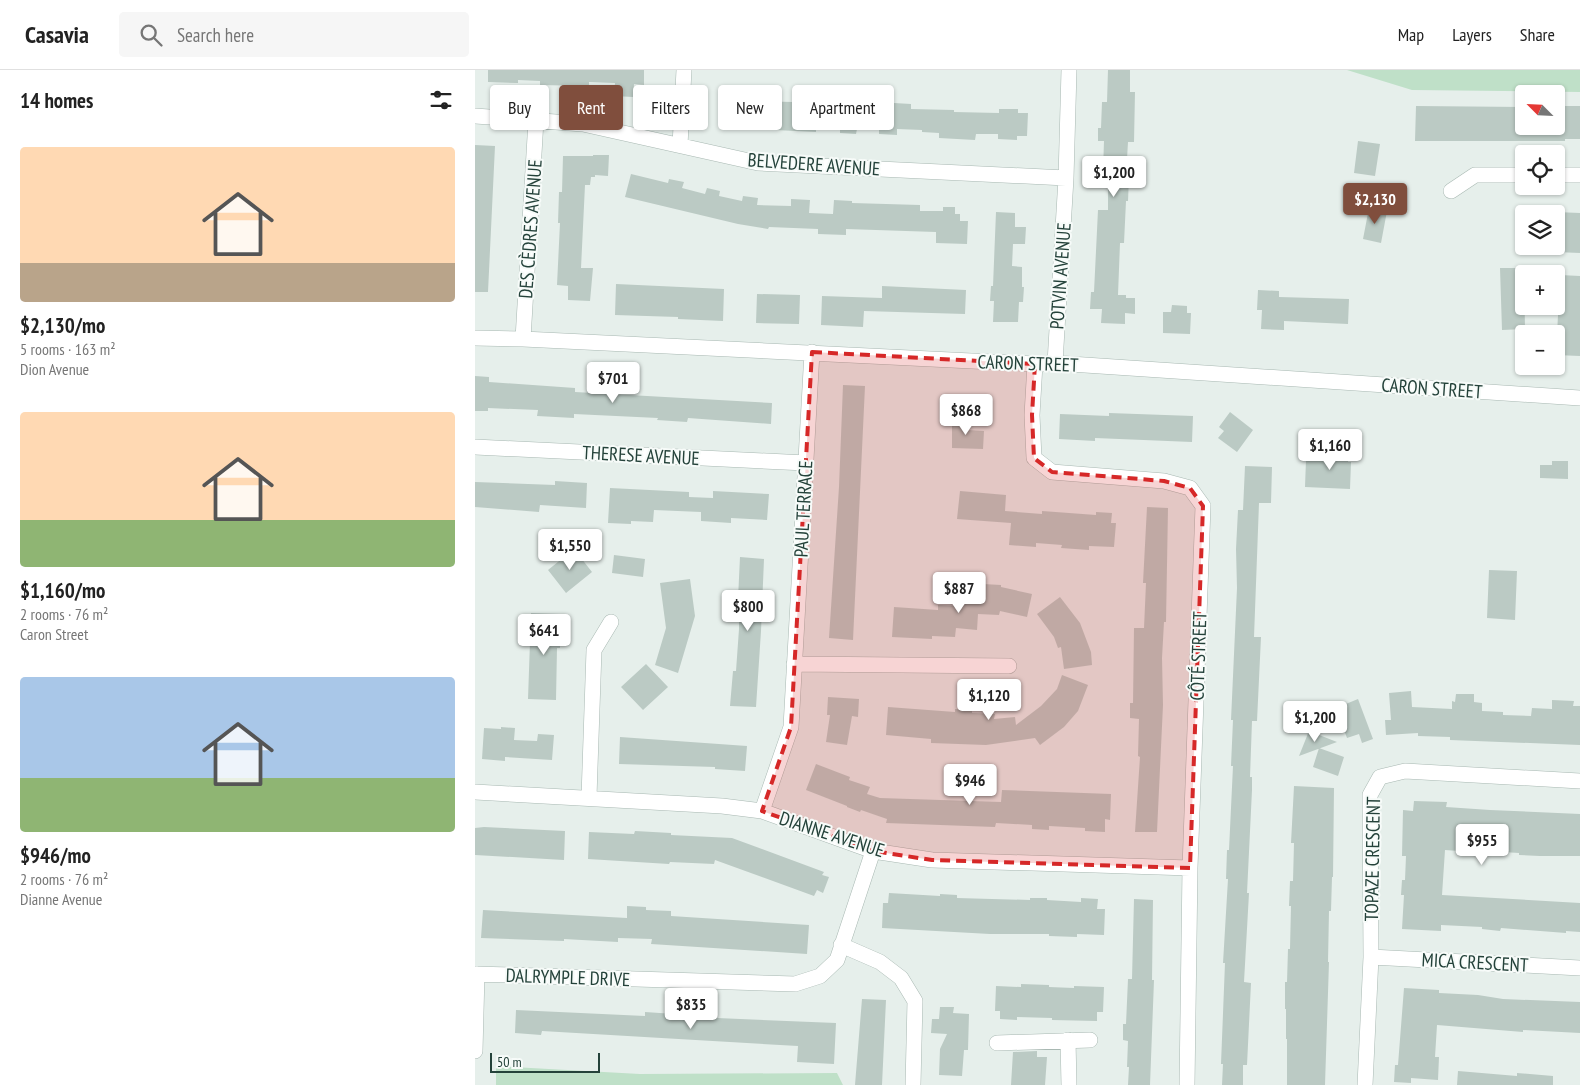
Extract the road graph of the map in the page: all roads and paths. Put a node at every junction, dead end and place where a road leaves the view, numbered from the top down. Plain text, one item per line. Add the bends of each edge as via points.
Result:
1 (684, 70) edge
2 (1069, 70) edge
3 (475, 116) edge
4 (490, 117) edge
5 (549, 121) edge
6 (535, 130) edge
7 (679, 145) junction
8 (1515, 175) edge
9 (1565, 175) edge
10 (1580, 175) edge
11 (1067, 178) junction
12 (1451, 191) dead end
13 (475, 338) edge
14 (523, 339) junction
15 (812, 352) junction
16 (1055, 363) junction
17 (1035, 364) junction
18 (1580, 398) edge
19 (475, 447) edge
20 (806, 463) junction
21 (611, 622) dead end
22 (794, 664) junction
23 (1009, 666) dead end
24 (1580, 781) edge
25 (475, 792) edge
26 (589, 797) junction
27 (762, 811) junction
28 (873, 851) junction
29 (1190, 868) junction
30 (841, 945) junction
31 (1371, 957) junction
32 (1580, 968) edge
33 (476, 974) edge
34 (1068, 1040) junction
35 (1090, 1040) dead end
36 (997, 1043) dead end
37 (475, 1051) edge
38 (913, 1085) edge
39 (1069, 1085) edge
40 (1187, 1085) edge
41 (1365, 1085) edge

1 - 7 street
2 - 11 street, POTVIN AVENUE
3 - 4 street, BELVEDERE AVENUE
5 - 7 street, BELVEDERE AVENUE via 583,124
6 - 14 street, DES CÈDRES AVENUE
7 - 11 street, BELVEDERE AVENUE via 758,162
8 - 12 street via 1475,175
9 - 10 street
11 - 16 street, POTVIN AVENUE
13 - 14 street, CARON STREET
14 - 15 street, CARON STREET
15 - 17 street, CARON STREET
15 - 20 street, PAUL TERRACE
16 - 17 street, CARON STREET
16 - 18 street, CARON STREET
17 - 29 street, CÔTÉ STREET via 1032,415 1035,458 1052,472 1164,481 1190,488 1203,506
19 - 20 street, THERESE AVENUE
20 - 22 street, PAUL TERRACE
21 - 26 street via 594,650
22 - 23 street
22 - 27 street, PAUL TERRACE via 791,727
24 - 31 street, TOPAZE CRESCENT via 1405,771 1379,776 1370,795
25 - 26 street, DIANNE AVENUE
26 - 27 street, DIANNE AVENUE
27 - 28 street, DIANNE AVENUE
28 - 29 street, DIANNE AVENUE via 932,860
28 - 30 street, DALRYMPLE DRIVE
29 - 40 street, CÔTÉ STREET
30 - 33 street, DALRYMPLE DRIVE via 837,960 820,976 795,984
30 - 38 street via 880,962 901,978 915,1001
31 - 32 street, MICA CRESCENT
31 - 41 street, TOPAZE CRESCENT
33 - 37 street
34 - 35 street
34 - 36 street
34 - 39 street

